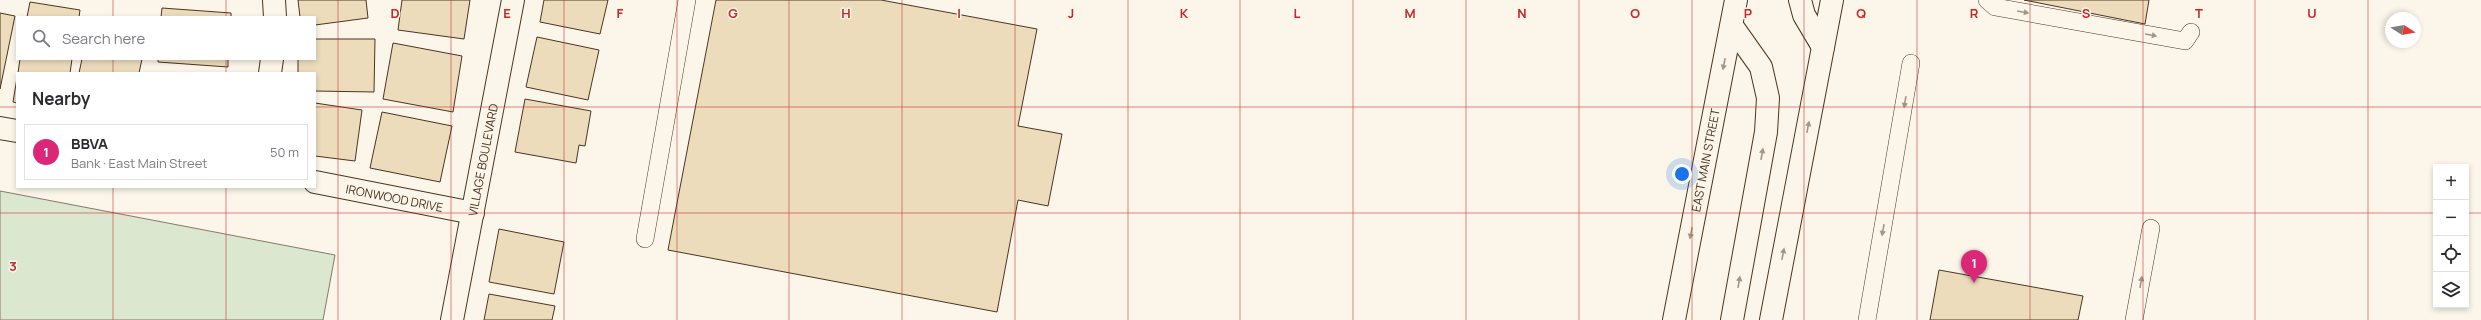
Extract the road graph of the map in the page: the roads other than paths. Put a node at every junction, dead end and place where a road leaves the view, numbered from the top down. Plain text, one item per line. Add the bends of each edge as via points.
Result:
1 (274, 0) edge
2 (513, 0) edge
3 (687, 0) edge
4 (1736, 0) edge
5 (1800, 0) edge
6 (1832, 0) edge
7 (1987, 0) edge
8 (275, 16) edge
9 (1732, 26) junction
10 (2191, 32) dead end
11 (1823, 47) junction
12 (272, 60) edge
13 (1911, 63) dead end
14 (270, 72) edge
15 (0, 128) edge
16 (16, 131) edge
17 (316, 182) edge
18 (473, 213) junction
19 (2151, 228) dead end
20 (645, 239) dead end
21 (452, 320) edge
22 (1674, 320) edge
23 (1732, 320) edge
24 (1771, 320) edge
25 (1867, 320) edge
26 (2134, 320) edge

1 - 8 main road
2 - 18 main road, VILLAGE BOULEVARD
3 - 20 lane
4 - 9 main road, EAST MAIN STREET
5 - 11 main road via 1804,15
6 - 11 main road
7 -> 10 lane via 1994,7 2185,41
9 -> 22 main road, EAST MAIN STREET
23 -> 9 main road via 1766,132 1768,98 1761,67
24 -> 11 main road
12 - 14 main road
13 -> 25 lane
15 - 16 main road
17 - 18 main road, IRONWOOD DRIVE
18 - 21 main road, VILLAGE BOULEVARD
26 -> 19 lane

